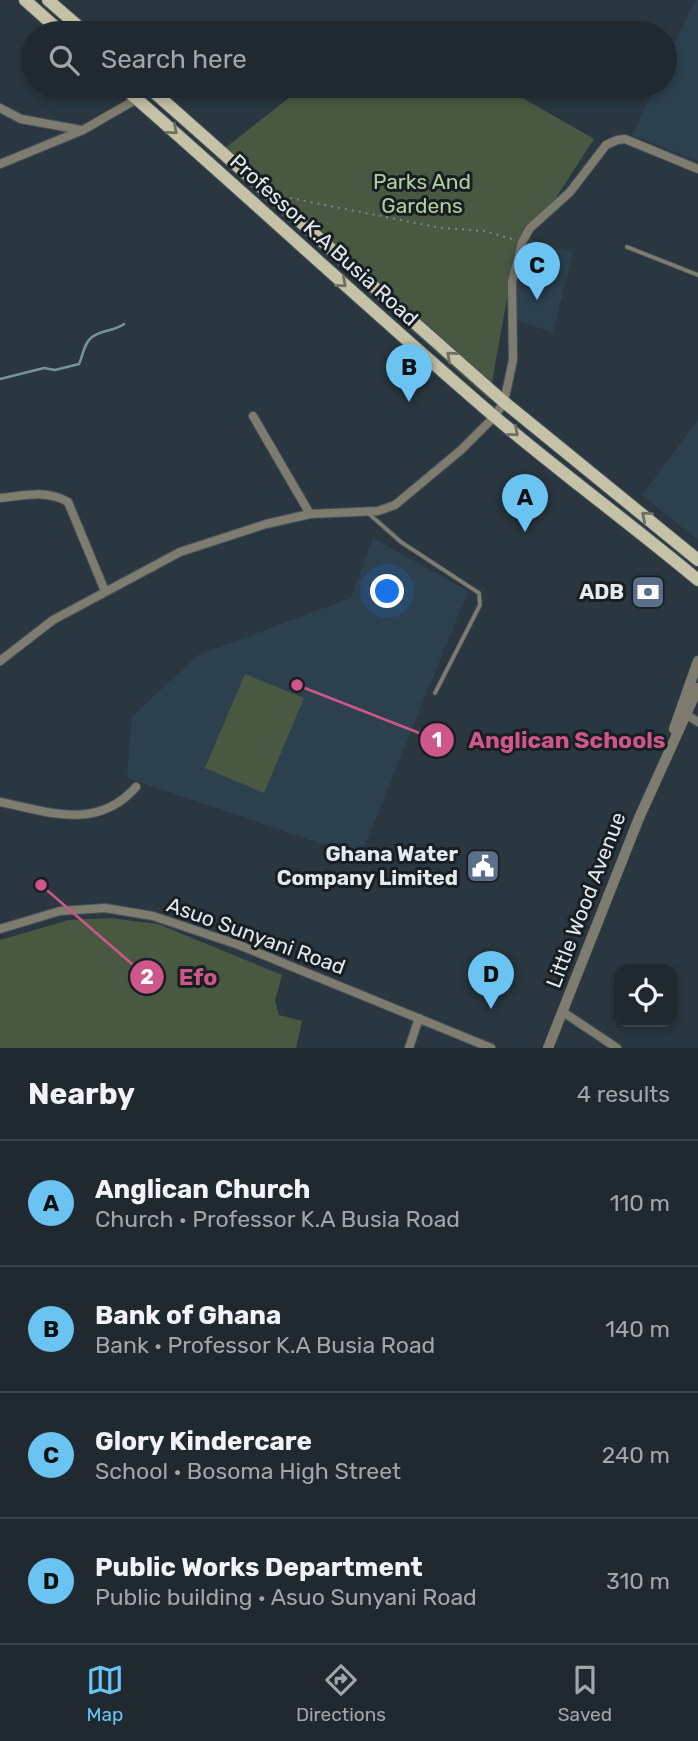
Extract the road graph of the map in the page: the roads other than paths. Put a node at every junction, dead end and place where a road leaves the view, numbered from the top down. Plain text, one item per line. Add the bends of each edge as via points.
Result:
1 (25, 0) edge
2 (48, 0) edge
3 (49, 21) edge
4 (72, 21) edge
5 (161, 98) edge
6 (137, 99) joint
7 (0, 108) edge
8 (83, 130) junction
9 (0, 164) edge
10 (698, 169) edge
11 (627, 247) dead end
12 (698, 275) edge
13 (504, 402) junction
14 (253, 416) dead end
15 (495, 416) junction
16 (0, 498) edge
17 (366, 512) junction
18 (310, 514) junction
19 (698, 560) edge
20 (698, 580) edge
21 (105, 591) junction
22 (0, 662) edge
23 (698, 662) edge
24 (698, 688) edge
25 (435, 693) dead end
26 (687, 715) junction
27 (698, 722) edge
28 (661, 766) junction
29 (136, 786) dead end
30 (0, 802) edge
31 (0, 929) edge
32 (563, 1012) junction
33 (419, 1018) junction
34 (409, 1048) edge
35 (491, 1048) edge
36 (548, 1048) edge
37 (617, 1048) edge

1 - 3 main road
2 - 4 main road
13 -> 5 main road, Professor K.A Busia Road
6 - 8 street
6 -> 15 main road, Professor K.A Busia Road
7 - 8 street via 22,119
8 - 9 street
10 - 13 street via 625,139 617,140 606,145 570,192 530,228 512,282 513,360
11 - 12 lane
13 - 15 street
19 -> 13 main road, Professor K.A Busia Road
14 - 18 street
15 - 17 street via 395,505
15 -> 20 main road, Professor K.A Busia Road
16 - 21 street via 45,494 68,502
17 - 18 street
17 - 25 lane via 401,542 479,593 480,605
18 - 21 street via 180,552
21 - 22 street via 53,620
23 - 28 street, Little Wood Avenue
24 - 26 street, Little Wood Avenue
26 - 27 street
26 - 28 street, Little Wood Avenue
28 - 32 street, Little Wood Avenue
29 - 30 street via 124,800 85,816 51,814
31 - 33 street, Asuo Sunyani Road via 60,911 104,908 153,916 239,945
32 - 36 street, Little Wood Avenue
32 - 37 street
33 - 34 street
33 - 35 street, Asuo Sunyani Road

